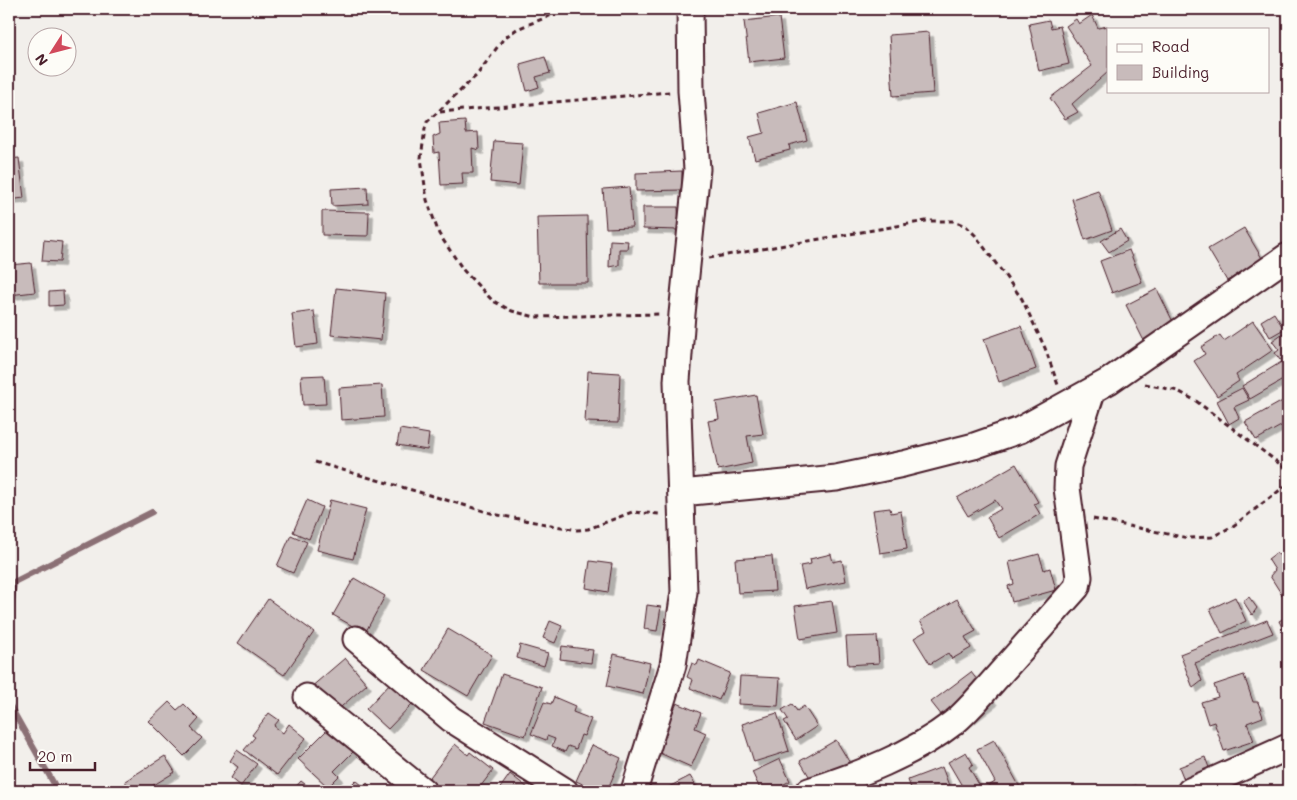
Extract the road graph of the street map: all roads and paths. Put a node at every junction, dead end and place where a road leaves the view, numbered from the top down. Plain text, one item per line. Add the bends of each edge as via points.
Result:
1 (567, 9) edge
2 (690, 9) edge
3 (690, 90) junction
4 (439, 112) junction
5 (1288, 256) edge
6 (687, 264) junction
7 (682, 314) junction
8 (1100, 386) junction
9 (1065, 404) junction
10 (315, 462) dead end
11 (1288, 470) edge
12 (1288, 484) edge
13 (681, 505) junction
14 (1071, 515) junction
15 (356, 639) dead end
16 (307, 697) dead end
17 (1288, 747) edge
18 (423, 791) edge
19 (565, 791) edge
20 (634, 791) edge
21 (809, 791) edge
22 (1190, 791) edge

1 - 4 path via 517,29 504,38 477,75
2 - 3 street
3 - 4 path
3 - 6 street via 697,169
4 - 7 path via 425,129 422,158 427,200 439,234 464,271 493,301 512,311 535,317
5 - 8 street
6 - 7 street
6 - 9 path via 727,254 926,220 953,221 966,226 975,235 1022,299 1046,348
7 - 13 street via 677,381
8 - 9 street
8 - 11 path via 1154,385 1178,391
8 - 14 street via 1068,466
9 - 13 street via 1020,430 974,446 836,478
10 - 13 path via 498,516 577,530 588,530 632,512
12 - 14 path via 1233,526 1212,537 1188,538
13 - 20 street via 684,592 674,665
14 - 21 street via 1079,577 1077,587 973,704 931,739 864,773
15 - 19 street via 451,719
16 - 18 street
17 - 22 street

